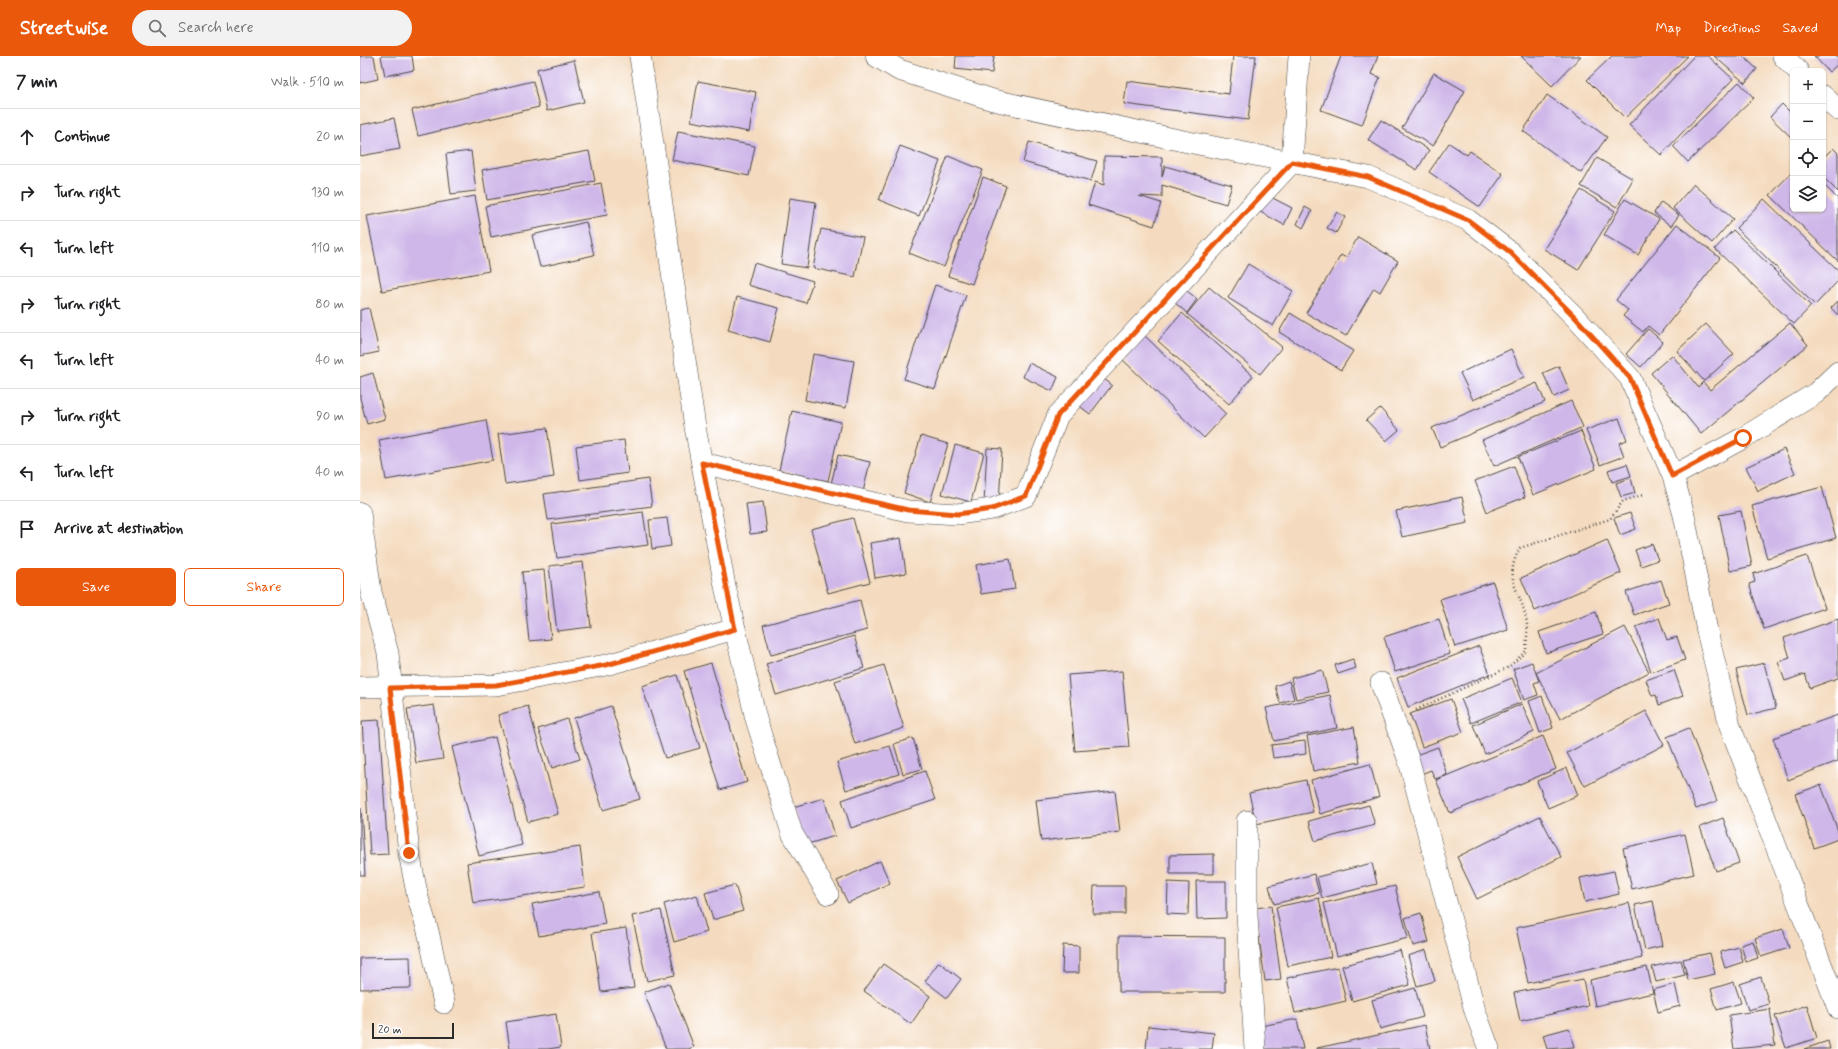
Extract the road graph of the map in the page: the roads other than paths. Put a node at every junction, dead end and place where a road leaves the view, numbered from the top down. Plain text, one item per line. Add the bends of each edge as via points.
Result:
1 (640, 56) edge
2 (876, 56) edge
3 (1299, 56) edge
4 (1783, 56) edge
5 (1795, 68) edge
6 (1826, 99) edge
7 (1838, 110) edge
8 (1292, 162) junction
9 (1838, 372) edge
10 (702, 463) junction
11 (1672, 476) junction
12 (360, 513) edge
13 (735, 629) junction
14 (1380, 682) dead end
15 (360, 687) edge
16 (390, 688) junction
17 (1247, 821) dead end
18 (828, 894) dead end
19 (444, 1003) dead end
20 (1838, 1008) edge
21 (1255, 1049) edge
22 (1489, 1049) edge

1 - 10 street
2 - 8 street via 899,70 993,100
3 - 8 street
4 - 5 street
6 - 7 street
8 - 10 street via 1058,415 1026,496 992,509 958,514 908,510
8 - 11 street via 1368,177 1468,220 1510,252 1575,317 1630,378
9 - 11 street via 1816,393 1743,438
10 - 13 street
11 - 20 street via 1684,515 1707,631 1730,726
12 - 16 street via 371,592 388,653
13 - 16 street via 606,665 496,685
13 - 18 street via 756,719 792,833
14 - 22 street via 1409,761 1475,1011
15 - 16 street
16 - 19 street via 409,853
17 - 21 street via 1247,914

